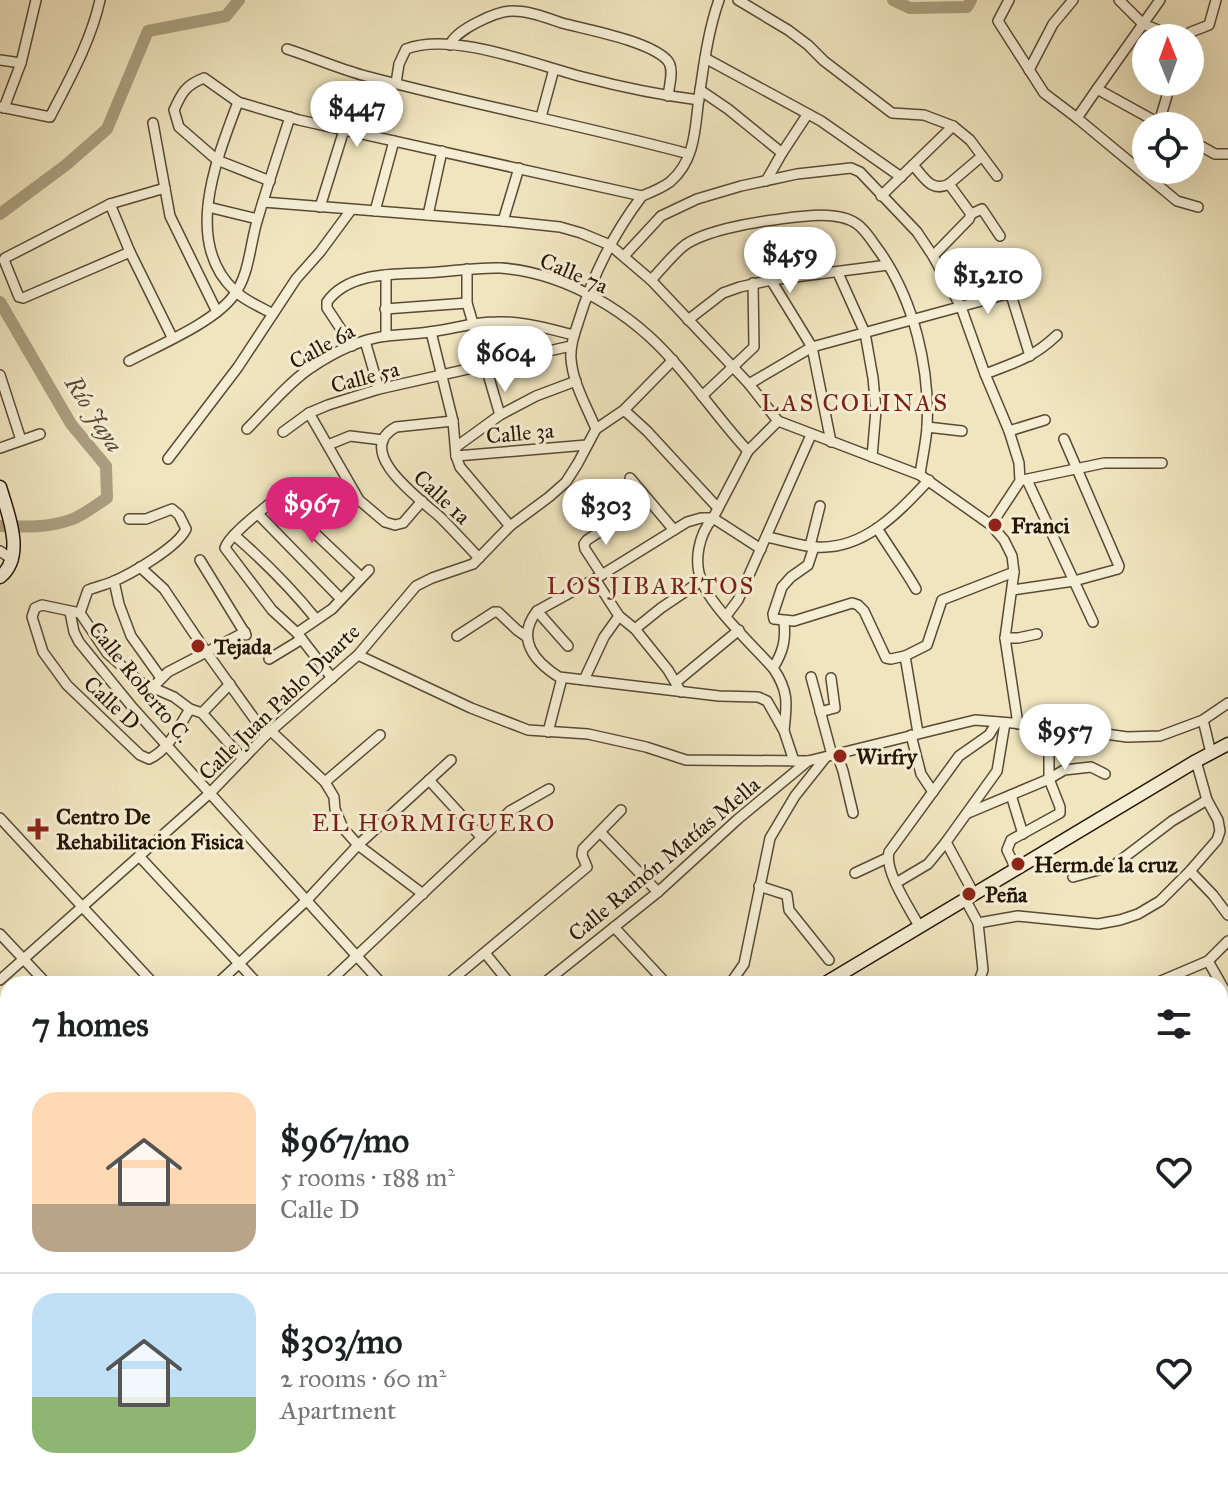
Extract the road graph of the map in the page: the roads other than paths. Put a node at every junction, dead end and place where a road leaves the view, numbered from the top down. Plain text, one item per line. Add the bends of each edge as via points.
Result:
1 (36, 0) edge
2 (100, 0) edge
3 (719, 0) edge
4 (738, 0) edge
5 (1009, 0) edge
6 (1073, 0) edge
7 (1119, 0) edge
8 (1160, 0) edge
9 (1216, 0) edge
10 (1143, 24) joint
11 (1204, 27) edge
12 (1132, 40) edge
13 (450, 45) junction
14 (287, 49) dead end
15 (705, 58) junction
16 (0, 60) edge
17 (21, 63) junction
18 (554, 69) junction
19 (1029, 70) junction
20 (396, 83) junction
21 (1097, 89) junction
22 (700, 95) junction
23 (668, 96) junction
24 (238, 102) junction
25 (2, 107) edge
26 (1137, 112) edge
27 (807, 115) junction
28 (290, 117) junction
29 (541, 117) junction
30 (1077, 118) junction
31 (153, 123) dead end
32 (953, 126) junction
33 (344, 130) junction
34 (394, 141) junction
35 (1204, 148) edge
36 (442, 151) junction
37 (782, 153) junction
38 (689, 154) junction
39 (1228, 154) edge
40 (982, 156) junction
41 (1132, 158) edge
42 (217, 160) junction
43 (913, 165) junction
44 (519, 168) junction
45 (997, 176) dead end
46 (901, 177) junction
47 (270, 181) junction
48 (766, 181) junction
49 (949, 184) junction
50 (1160, 184) edge
51 (165, 188) junction
52 (642, 196) junction
53 (881, 196) junction
54 (263, 202) junction
55 (110, 204) junction
56 (208, 207) junction
57 (320, 207) junction
58 (1198, 207) dead end
59 (351, 210) junction
60 (375, 211) junction
61 (971, 214) junction
62 (428, 215) junction
63 (257, 219) junction
64 (503, 221) junction
65 (1000, 236) dead end
66 (610, 245) junction
67 (130, 252) junction
68 (624, 256) junction
69 (933, 256) junction
70 (888, 265) junction
71 (467, 269) junction
72 (838, 273) junction
73 (386, 275) junction
74 (651, 280) junction
75 (771, 280) junction
76 (753, 283) junction
77 (236, 293) junction
78 (587, 294) junction
79 (467, 303) junction
80 (961, 307) junction
81 (385, 309) junction
82 (217, 312) junction
83 (273, 314) junction
84 (688, 320) junction
85 (913, 320) junction
86 (472, 324) junction
87 (431, 332) junction
88 (865, 333) junction
89 (574, 335) junction
90 (1057, 335) dead end
91 (386, 336) junction
92 (172, 337) junction
93 (365, 341) junction
94 (352, 346) junction
95 (571, 346) junction
96 (812, 347) junction
97 (1030, 356) junction
98 (673, 360) junction
99 (129, 361) dead end
100 (486, 365) junction
101 (733, 367) junction
102 (985, 374) junction
103 (0, 375) edge
104 (441, 375) junction
105 (576, 381) junction
106 (749, 384) junction
107 (379, 389) junction
108 (702, 396) junction
109 (624, 410) junction
110 (309, 413) junction
111 (500, 415) junction
112 (1045, 420) dead end
113 (453, 421) junction
114 (778, 421) junction
115 (927, 427) junction
116 (247, 429) dead end
117 (596, 429) junction
118 (962, 431) dead end
119 (1009, 431) junction
120 (283, 432) dead end
121 (40, 434) dead end
122 (811, 435) junction
123 (1064, 439) dead end
124 (21, 440) junction
125 (383, 440) junction
126 (831, 442) junction
127 (328, 445) junction
128 (587, 445) junction
129 (0, 448) edge
130 (748, 451) junction
131 (456, 452) junction
132 (872, 457) junction
133 (168, 459) dead end
134 (1162, 463) dead end
135 (1077, 470) junction
136 (924, 477) junction
137 (630, 478) dead end
138 (1024, 480) junction
139 (0, 487) edge
140 (281, 494) dead end
141 (422, 501) junction
142 (820, 506) dead end
143 (292, 508) dead end
144 (716, 513) junction
145 (259, 515) junction
146 (129, 519) dead end
147 (616, 521) dead end
148 (991, 525) junction
149 (510, 526) junction
150 (877, 528) junction
151 (674, 530) junction
152 (234, 535) junction
153 (767, 537) junction
154 (812, 547) junction
155 (761, 549) junction
156 (0, 551) edge
157 (479, 558) junction
158 (13, 560) junction
159 (200, 560) dead end
160 (140, 567) junction
161 (1014, 572) junction
162 (0, 577) edge
163 (598, 577) junction
164 (114, 581) junction
165 (701, 581) junction
166 (1074, 581) junction
167 (916, 589) dead end
168 (1013, 590) junction
169 (341, 599) junction
170 (537, 611) junction
171 (75, 613) junction
172 (619, 616) junction
173 (726, 616) junction
174 (316, 619) junction
175 (784, 622) junction
176 (1093, 622) dead end
177 (635, 629) junction
178 (739, 630) junction
179 (1037, 634) dead end
180 (299, 636) junction
181 (457, 636) dead end
182 (527, 637) junction
183 (1005, 638) junction
184 (568, 646) dead end
185 (207, 653) junction
186 (358, 655) junction
187 (905, 656) junction
188 (269, 659) dead end
189 (773, 668) junction
190 (811, 677) dead end
191 (161, 678) junction
192 (332, 678) junction
193 (562, 678) junction
194 (831, 678) dead end
195 (584, 680) junction
196 (676, 682) junction
197 (230, 684) junction
198 (152, 688) junction
199 (681, 692) junction
200 (1228, 703) edge
201 (190, 709) junction
202 (820, 712) junction
203 (202, 713) junction
204 (1203, 720) junction
205 (1001, 722) junction
206 (1018, 724) junction
207 (1049, 726) junction
208 (784, 731) junction
209 (548, 732) junction
210 (268, 733) junction
211 (915, 734) junction
212 (380, 735) dead end
213 (1228, 744) edge
214 (167, 745) junction
215 (1211, 753) junction
216 (832, 755) junction
217 (243, 759) junction
218 (451, 760) dead end
219 (794, 761) junction
220 (808, 761) junction
221 (1196, 761) junction
222 (1105, 774) dead end
223 (1049, 779) junction
224 (429, 780) junction
225 (325, 782) junction
226 (549, 789) dead end
227 (933, 792) junction
228 (210, 793) junction
229 (1011, 795) junction
230 (1207, 800) junction
231 (621, 810) dead end
232 (853, 813) dead end
233 (968, 813) junction
234 (0, 818) edge
235 (600, 832) junction
236 (1023, 834) junction
237 (482, 838) junction
238 (946, 842) junction
239 (358, 845) junction
240 (139, 856) junction
241 (887, 858) junction
242 (1016, 869) junction
243 (1190, 871) junction
244 (855, 873) dead end
245 (1073, 877) dead end
246 (896, 883) junction
247 (759, 886) junction
248 (658, 892) junction
249 (423, 894) junction
250 (969, 896) junction
251 (307, 900) junction
252 (82, 906) junction
253 (1228, 915) edge
254 (978, 923) junction
255 (919, 926) junction
256 (614, 927) junction
257 (0, 934) edge
258 (1228, 941) edge
259 (485, 953) junction
260 (357, 957) junction
261 (22, 958) junction
262 (829, 960) dead end
263 (1208, 961) junction
264 (239, 964) junction
265 (4, 976) edge
266 (39, 976) edge
267 (147, 976) edge
268 (226, 976) edge
269 (250, 976) edge
270 (336, 976) edge
271 (375, 976) edge
272 (457, 976) edge
273 (504, 976) edge
274 (552, 976) edge
275 (659, 976) edge
276 (736, 976) edge
277 (837, 976) edge
278 (981, 976) edge
279 (1173, 976) edge
280 (1217, 976) edge

1 - 17 street
2 - 25 street via 50,117
3 - 15 street
4 - 32 street via 788,30 892,113 924,115
5 - 19 street via 998,21
6 - 19 street via 1053,24
7 - 10 street
8 - 10 street
9 - 11 street
12 - 21 street
13 - 18 street
13 - 20 street via 406,49
13 - 23 street via 460,32 501,12 536,15 645,46 670,63
14 - 20 street
15 - 22 street
15 - 27 street
16 - 17 street
17 - 25 street
18 - 23 street
18 - 29 street
19 - 30 street via 1044,93
20 - 29 street
21 - 26 street
21 - 30 street
22 - 23 street
22 - 37 street via 728,109
22 - 38 street
24 - 28 street
24 - 42 street
24 - 42 street via 204,78 190,83 174,110 179,127
27 - 37 street
27 - 46 street
28 - 33 street
28 - 47 street
29 - 38 street
30 - 41 street
31 - 51 street
32 - 40 street
32 - 43 street
33 - 34 street
33 - 57 street
34 - 36 street
34 - 60 street
35 - 39 street
36 - 44 street
36 - 62 street
37 - 48 street
38 - 52 street via 670,182
40 - 45 street
40 - 49 street
42 - 47 street
42 - 56 street
43 - 46 street
43 - 49 street via 932,186
44 - 52 street
44 - 64 street
46 - 53 street
47 - 54 street
48 - 53 street via 851,168
48 - 68 street via 675,207
49 - 61 street
50 - 58 street via 1177,201
51 - 55 street
51 - 82 street via 170,216
52 - 66 street
53 - 69 street
54 - 57 street
54 - 63 street
55 - 67 street
55 - 67 street via 4,263 23,298
56 - 63 street
56 - 77 street via 209,249
57 - 59 street
59 - 60 street
59 - 83 street
60 - 62 street
61 - 65 street via 982,209
61 - 69 street
62 - 64 street
63 - 77 street
64 - 66 street via 560,227
66 - 68 street
66 - 78 street
67 - 92 street
68 - 74 street
69 - 80 street
70 - 72 street
70 - 74 street via 857,224 832,216 797,217 751,223 686,244
70 - 85 street
71 - 73 street, Calle 7a
71 - 78 street, Calle 7a via 525,271
71 - 79 street
72 - 75 street
72 - 88 street
73 - 81 street
73 - 94 street, Calle 7a via 355,282 327,302
74 - 84 street
75 - 76 street
75 - 96 street
76 - 84 street via 723,293
76 - 101 street via 754,347
77 - 82 street
77 - 83 street
78 - 89 street
78 - 98 street, Calle 7a via 636,324
79 - 81 street
79 - 86 street
80 - 85 street
80 - 97 street via 1007,294
80 - 102 street
81 - 91 street
82 - 92 street
83 - 133 street
84 - 101 street
85 - 88 street
85 - 115 street
86 - 87 street, Calle 6a
86 - 89 street, Calle 6a via 521,323
86 - 100 street
87 - 91 street, Calle 6a
87 - 104 street
88 - 96 street
88 - 132 street via 876,410
89 - 95 street
90 - 97 street
91 - 93 street, Calle 6a
92 - 99 street
93 - 94 street, Calle 6a
93 - 107 street
94 - 116 street, Calle 6a via 309,369
95 - 100 street, Calle 5a
95 - 105 street
96 - 106 street
96 - 126 street
97 - 102 street
98 - 108 street, Calle 7a
98 - 109 street
100 - 104 street, Calle 5a
100 - 111 street
101 - 106 street
101 - 108 street
102 - 119 street
103 - 124 street
104 - 107 street, Calle 5a
104 - 113 street
105 - 111 street
105 - 117 street
106 - 114 street
107 - 110 street, Calle 5a
108 - 130 street, Calle 7a
109 - 117 street
109 - 144 street
110 - 120 street, Calle 5a
110 - 127 street
111 - 131 street
112 - 119 street
113 - 125 street via 396,427
113 - 131 street
114 - 122 street
114 - 130 street
115 - 118 street
115 - 136 street
117 - 128 street, Calle Juan Pablo Duarte
119 - 138 street
121 - 124 street
122 - 126 street
122 - 153 street
123 - 135 street
124 - 129 street
125 - 127 street via 350,436
125 - 141 street, Calle 1a via 382,452 394,477
126 - 132 street
127 - 141 street via 359,500 385,522 403,523
128 - 131 street, Calle 3a
128 - 149 street, Calle Juan Pablo Duarte via 566,482
130 - 144 street
131 - 149 street via 460,467
132 - 136 street
134 - 135 street via 1104,463
135 - 138 street
135 - 166 street via 1119,566
136 - 148 street
136 - 150 street via 905,505
137 - 151 street
138 - 148 street
138 - 166 street
139 - 158 street
140 - 145 street
141 - 157 street, Calle 1a
142 - 154 street
143 - 169 street via 365,573
144 - 151 street
144 - 155 street
144 - 165 street via 698,550
145 - 152 street
145 - 169 street
146 - 160 street via 172,509 186,529 175,544
147 - 163 street via 584,544
148 - 161 street via 1012,556
149 - 157 street, Calle Juan Pablo Duarte
150 - 154 street via 853,543
150 - 167 street
151 - 163 street
152 - 174 street
152 - 180 street via 225,548
153 - 154 street
153 - 155 street
154 - 175 street via 808,565 778,596 773,617
155 - 173 street
156 - 158 street
157 - 186 street, Calle Juan Pablo Duarte via 416,586
158 - 162 street
159 - 185 street via 246,634
160 - 164 street
160 - 185 street via 164,589
161 - 168 street
161 - 187 street via 942,600 927,645
163 - 170 street
163 - 172 street
164 - 171 street via 88,590
164 - 191 street via 131,636
165 - 173 street
165 - 177 street
166 - 168 street
166 - 176 street
168 - 183 street
169 - 174 street
170 - 182 street
170 - 184 street
171 - 198 street via 107,653
171 - 214 street, Calle Roberto C. via 79,642
171 - 214 street, Calle D via 35,608 32,617 43,652 67,685 140,755 149,759
172 - 177 street
172 - 195 street
173 - 178 street
174 - 180 street
175 - 187 street via 852,603 864,611 886,658
175 - 189 street via 782,654
177 - 196 street
178 - 189 street
178 - 196 street
179 - 183 street
180 - 188 street
180 - 192 street
181 - 182 street via 498,612
182 - 193 street via 535,659
183 - 206 street
185 - 191 street
185 - 197 street
186 - 192 street, Calle Juan Pablo Duarte
186 - 209 street via 471,708 528,730
187 - 211 street
189 - 208 street via 786,690
190 - 202 street
191 - 198 street
192 - 210 street, Calle Juan Pablo Duarte
193 - 195 street
193 - 209 street
194 - 202 street via 835,708
195 - 199 street
196 - 199 street
197 - 203 street
197 - 210 street
198 - 201 street
199 - 208 street via 758,697 767,701
200 - 204 street
201 - 203 street
201 - 214 street
202 - 216 street
203 - 217 street
204 - 207 street via 1160,736
204 - 215 street
205 - 206 street
205 - 211 street via 975,720
205 - 227 street via 959,756
205 - 233 street via 997,771
206 - 207 street
207 - 223 street
208 - 219 street
209 - 219 street via 603,737 686,760
210 - 217 street, Calle Juan Pablo Duarte
210 - 225 street
211 - 216 street
211 - 227 street via 921,774
212 - 225 street
213 - 215 street
214 - 228 street, Calle Roberto C.
215 - 221 street
216 - 220 street
216 - 232 street
216 - 247 street via 795,796 770,838
217 - 228 street, Calle Juan Pablo Duarte
218 - 224 street
219 - 220 street
220 - 248 street, Calle Ramón Matías Mella
221 - 230 street
221 - 242 street
222 - 223 street via 1091,767 1075,768
223 - 229 street
223 - 236 street via 1060,813
224 - 237 street
224 - 239 street
225 - 239 street via 343,828
226 - 237 street via 510,811
227 - 241 street
228 - 240 street, Calle Juan Pablo Duarte
228 - 251 street, Calle Roberto C.
229 - 233 street
229 - 236 street
230 - 243 street via 1220,831
230 - 245 street via 1113,866
231 - 235 street
233 - 238 street
234 - 252 street
235 - 248 street
235 - 259 street via 583,849 587,867
236 - 242 street via 1011,840 1007,850
237 - 249 street
238 - 246 street via 928,864
238 - 250 street
239 - 249 street
239 - 251 street
240 - 252 street, Calle Juan Pablo Duarte
240 - 264 street
241 - 244 street
241 - 246 street
242 - 250 street
243 - 253 street
243 - 254 street via 1160,901 1120,920 1098,924 1018,916
246 - 255 street
247 - 262 street via 787,895 789,910
247 - 276 street via 744,964
248 - 256 street, Calle Ramón Matías Mella
249 - 260 street
250 - 254 street
250 - 255 street
251 - 260 street, Calle Roberto C.
251 - 264 street
252 - 261 street, Calle Juan Pablo Duarte
252 - 267 street
254 - 278 street
255 - 277 street
256 - 274 street, Calle Ramón Matías Mella
256 - 275 street
257 - 261 street
258 - 263 street
259 - 272 street
259 - 273 street
260 - 270 street
260 - 271 street, Calle Roberto C.
261 - 265 street, Calle Juan Pablo Duarte
261 - 266 street
263 - 279 street
263 - 280 street
264 - 268 street
264 - 269 street

